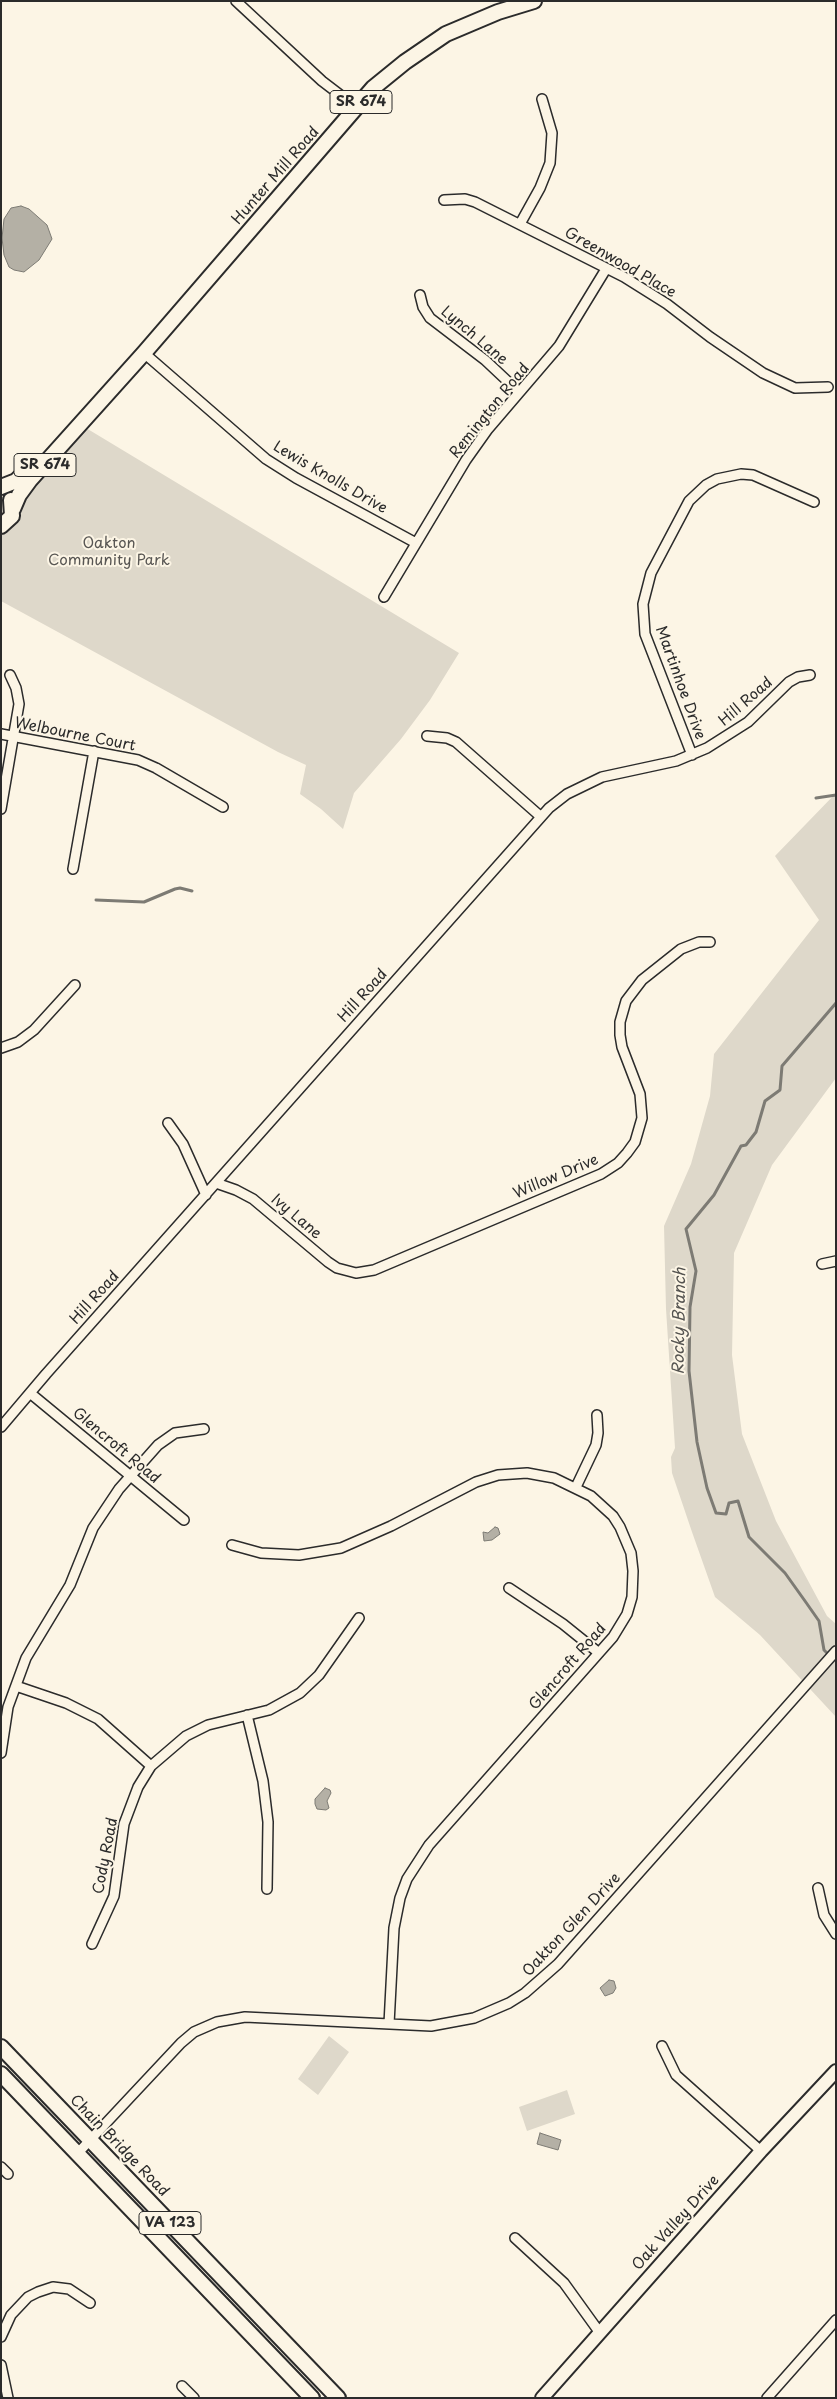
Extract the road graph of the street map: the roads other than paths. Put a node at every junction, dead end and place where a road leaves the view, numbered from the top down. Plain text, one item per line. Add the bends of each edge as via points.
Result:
1 (236, 1) edge
2 (534, 1) edge
3 (542, 99) dead end
4 (356, 107) junction
5 (444, 200) dead end
6 (520, 224) junction
7 (606, 269) junction
8 (420, 295) dead end
9 (144, 353) junction
10 (828, 387) dead end
11 (519, 392) junction
12 (80, 423) junction
13 (1, 488) edge
14 (814, 502) dead end
15 (13, 509) junction
16 (1, 526) edge
17 (416, 542) junction
18 (384, 597) dead end
19 (810, 674) dead end
20 (10, 675) dead end
21 (1, 734) edge
22 (427, 736) dead end
23 (15, 738) junction
24 (94, 751) junction
25 (692, 755) junction
26 (223, 806) dead end
27 (1, 809) edge
28 (540, 816) junction
29 (73, 869) dead end
30 (710, 942) dead end
31 (75, 985) dead end
32 (1, 1048) edge
33 (168, 1123) dead end
34 (216, 1183) junction
35 (206, 1194) junction
36 (836, 1261) edge
37 (822, 1264) dead end
38 (356, 1273) joint
39 (30, 1394) junction
40 (597, 1415) dead end
41 (1, 1427) edge
42 (204, 1428) dead end
43 (130, 1477) junction
44 (576, 1487) junction
45 (184, 1520) dead end
46 (232, 1545) dead end
47 (508, 1588) dead end
48 (359, 1618) dead end
49 (836, 1650) edge
50 (599, 1653) junction
51 (16, 1686) junction
52 (247, 1715) junction
53 (1, 1753) edge
54 (151, 1766) junction
55 (818, 1888) dead end
56 (267, 1889) dead end
57 (836, 1934) edge
58 (92, 1944) dead end
59 (389, 2024) junction
60 (662, 2046) dead end
61 (1, 2047) edge
62 (836, 2072) edge
63 (1, 2074) edge
64 (91, 2140) junction
65 (761, 2151) junction
66 (77, 2154) junction
67 (1, 2166) edge
68 (8, 2174) dead end
69 (515, 2238) dead end
70 (90, 2303) dead end
71 (836, 2320) edge
72 (600, 2333) junction
73 (1, 2337) edge
74 (1, 2366) edge
75 (182, 2386) dead end
76 (8, 2398) edge
77 (194, 2398) edge
78 (312, 2398) edge
79 (338, 2398) edge
80 (542, 2398) edge
81 (767, 2398) edge

1 - 4 street via 322,81
2 - 4 main road, Hunter Mill Road / SR 674 via 470,23 434,41 373,88
3 - 6 street via 552,133 550,163
4 - 9 main road, Hunter Mill Road / SR 674
5 - 6 street, Greenwood Place via 476,202
6 - 7 street, Greenwood Place
7 - 10 street, Greenwood Place via 667,304 763,373 795,388
7 - 11 street, Remington Road via 559,346
8 - 11 street, Lynch Lane via 430,318 485,360
9 - 12 main road, Hunter Mill Road / SR 674
9 - 17 street, Lewis Knolls Drive via 266,459
11 - 17 street, Remington Road via 466,460
12 - 13 main road, Hunter Mill Road / SR 674 via 52,444 16,481
12 - 15 main road, Hunter Mill Road / SR 674 via 24,487
13 - 15 main road, Hunter Mill Road / SR 674 via 10,496
14 - 25 street, Martinhoe Drive via 753,475 717,479 689,501 651,573 643,604 645,634
15 - 16 main road, Hunter Mill Road / SR 674 via 9,520
17 - 18 street, Remington Road
19 - 25 street, Hill Road via 789,682 728,737
20 - 23 street via 19,704
21 - 23 street, Welbourne Court
22 - 28 street via 456,742
23 - 24 street, Welbourne Court
23 - 27 street
24 - 26 street, Welbourne Court via 147,764
24 - 29 street
25 - 28 street, Hill Road via 658,766 602,777 567,794
28 - 34 street, Hill Road
30 - 38 street, Willow Drive via 699,942 681,949 642,980 626,1001 620,1035 640,1094 642,1118 635,1142 618,1163 601,1174 374,1270
31 - 32 street via 26,1037
33 - 35 street via 183,1144
34 - 35 street, Hill Road
34 - 38 street, Ivy Lane via 253,1199 328,1262
35 - 39 street, Hill Road
36 - 37 street
39 - 41 street, Hill Road
39 - 43 street, Glencroft Road
40 - 44 street via 596,1446
42 - 43 street via 184,1430 168,1438
43 - 45 street, Glencroft Road
43 - 51 street via 93,1528 70,1584 33,1643
44 - 46 street, Glencroft Road via 538,1474 517,1472 498,1475 476,1482 341,1548 299,1555 261,1553
44 - 50 street, Glencroft Road via 613,1516 626,1540 633,1570 632,1597 627,1614
47 - 50 street via 563,1624
48 - 52 street, Cody Road via 319,1675 300,1693 269,1710
49 - 59 street, Oakton Glen Drive via 540,1982 509,2003 474,2018 431,2026
50 - 59 street, Glencroft Road via 417,1861 396,1912
51 - 53 street via 8,1707
51 - 54 street via 66,1703 98,1719
52 - 54 street, Cody Road via 208,1725 186,1736
52 - 56 street via 263,1781 268,1822
54 - 58 street, Cody Road via 138,1787 124,1824 114,1896
55 - 57 street via 824,1915
59 - 64 street, Oakton Glen Drive via 245,2017 209,2025 181,2043
60 - 65 street via 676,2075
61 - 64 main road, Chain Bridge Road / VA 123
62 - 65 street, Oak Valley Drive
63 - 66 main road, VA 123
64 - 66 street, Oakton Glen Drive
64 - 79 main road, Chain Bridge Road / VA 123
65 - 72 street, Oak Valley Drive
66 - 78 main road, VA 123
67 - 68 street
69 - 72 street via 564,2283
70 - 73 street via 69,2289 53,2287 38,2292 22,2302 11,2315
71 - 81 street
72 - 80 street, Oak Valley Drive
74 - 76 street
75 - 77 street

